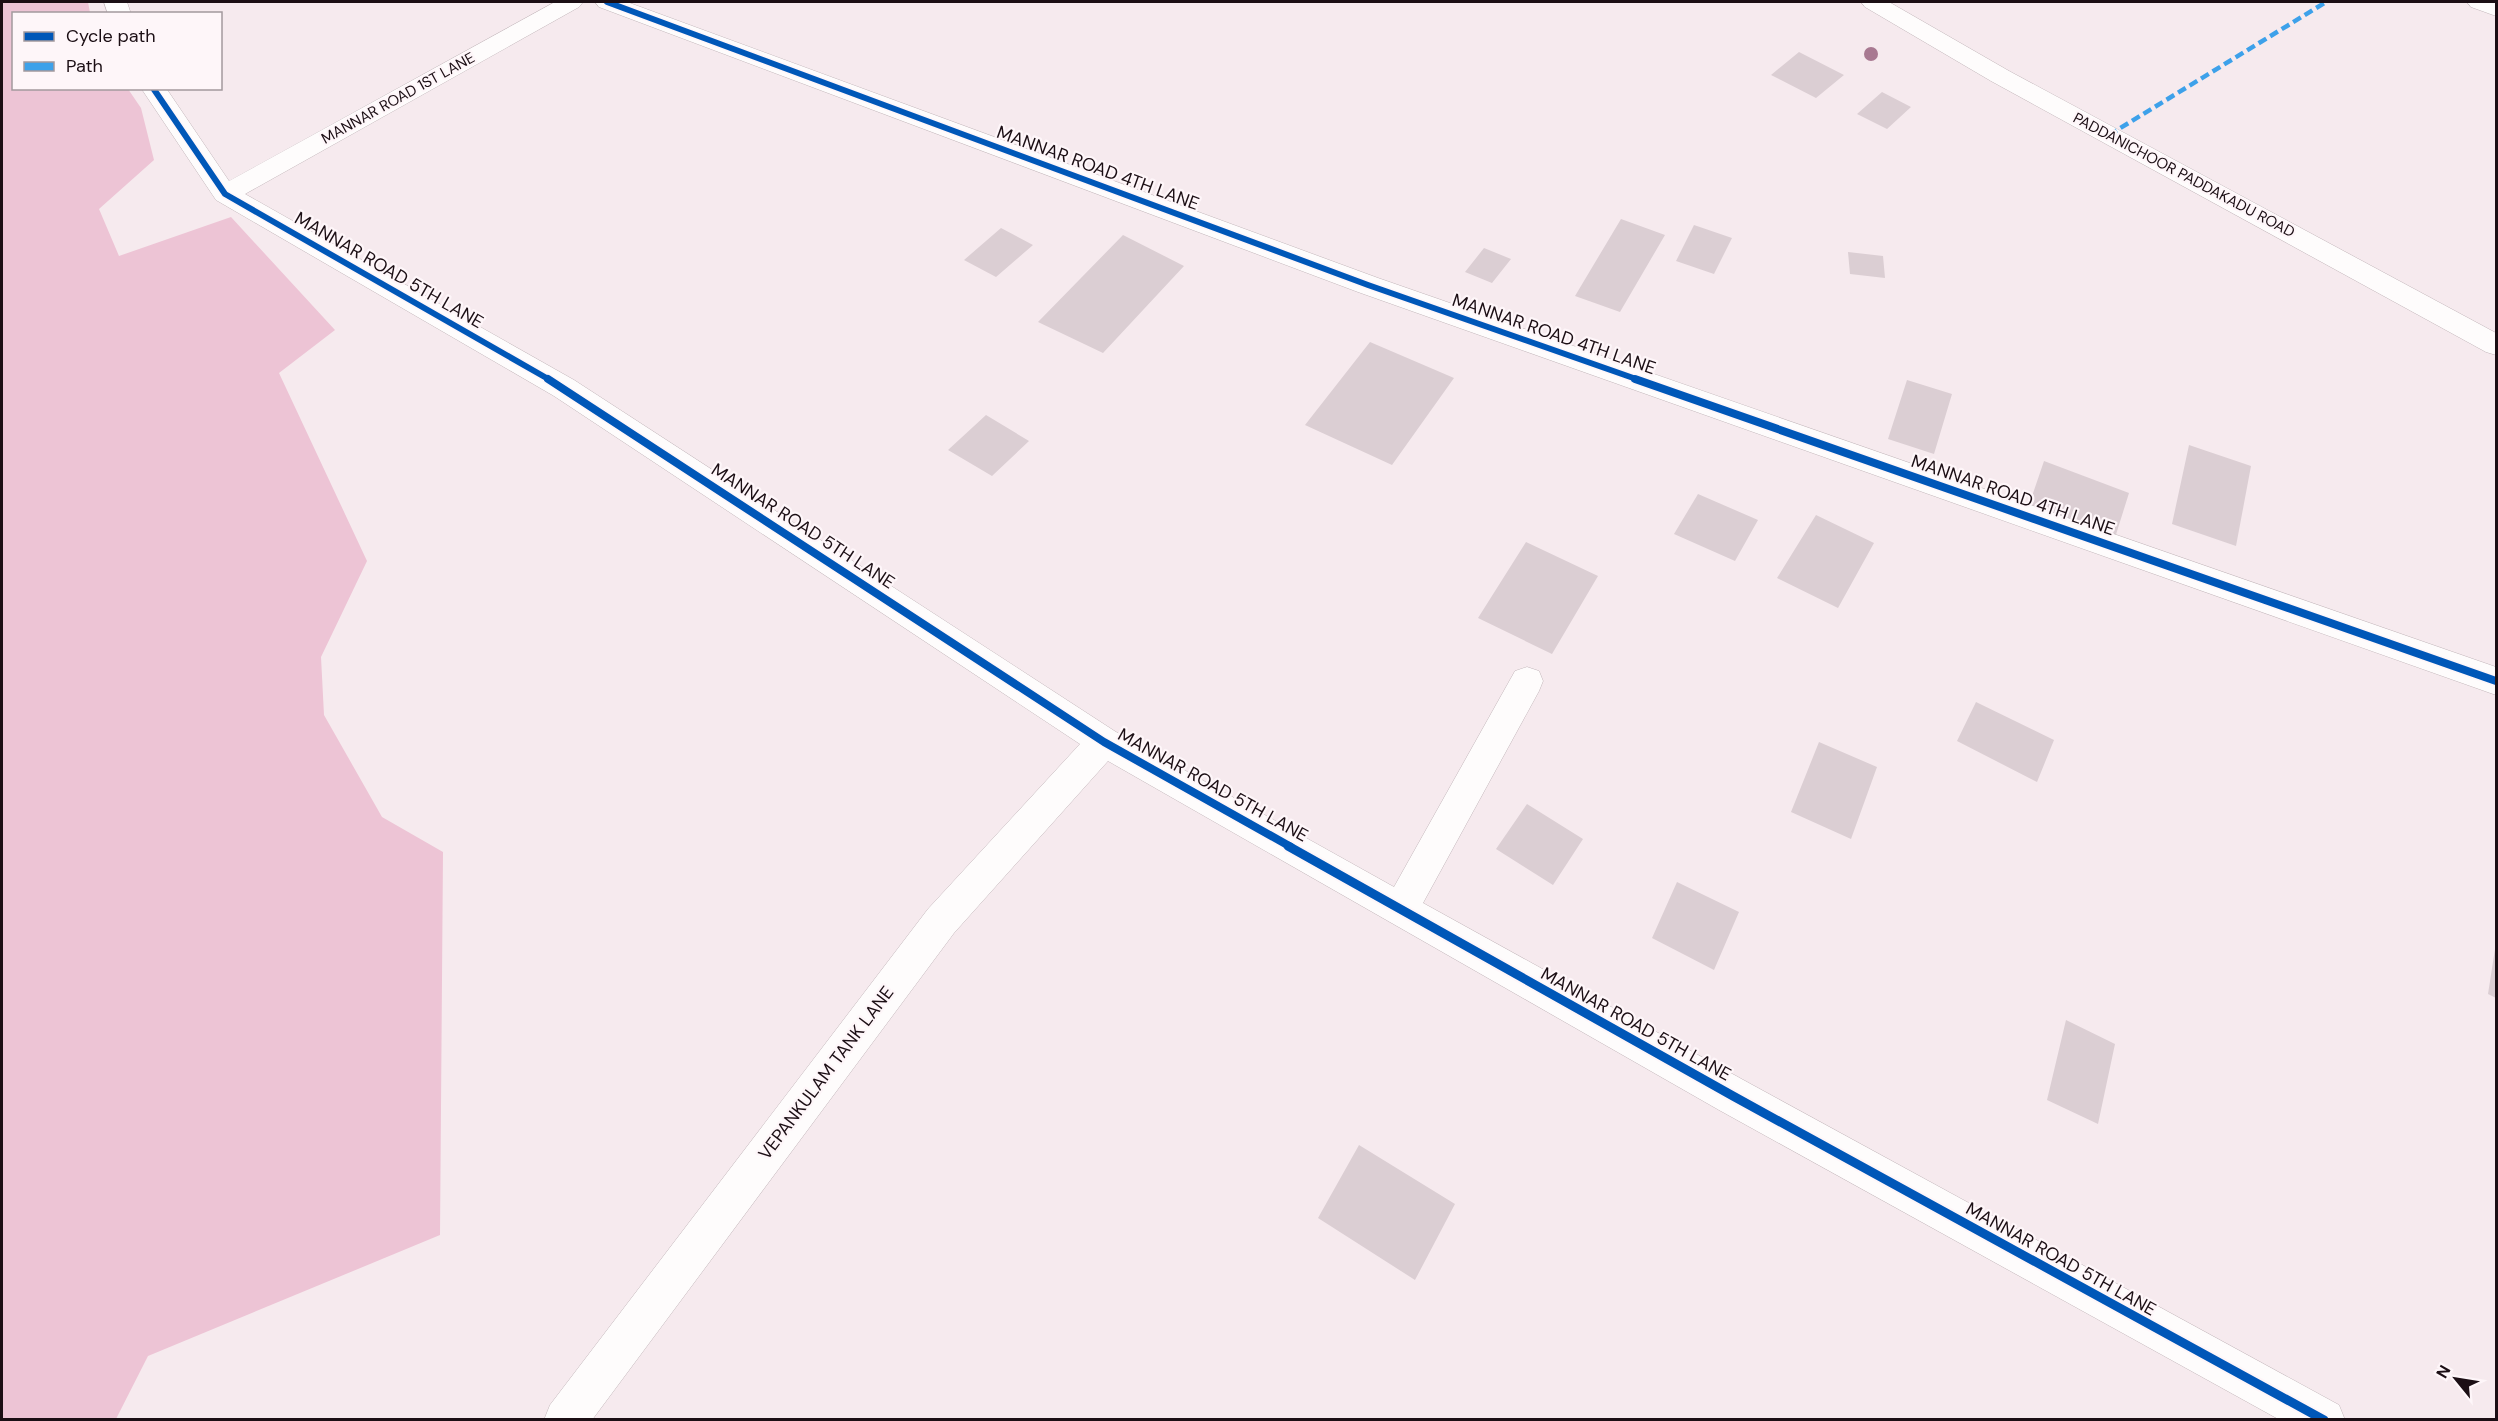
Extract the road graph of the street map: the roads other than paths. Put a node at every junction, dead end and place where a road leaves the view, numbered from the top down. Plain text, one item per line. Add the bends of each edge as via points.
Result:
1 (571, 2) edge
2 (607, 2) edge
3 (1873, 2) edge
4 (2480, 2) edge
5 (2496, 9) edge
6 (154, 90) edge
7 (225, 194) junction
8 (2496, 345) edge
9 (1527, 681) dead end
10 (2496, 681) edge
11 (1104, 742) junction
12 (1401, 909) junction
13 (565, 1419) edge
14 (2324, 1419) edge

1 - 7 street, MANNAR ROAD 1ST LANE
2 - 10 street, MANNAR ROAD 4TH LANE via 1368,285
3 - 8 street, PADDANICHOOR PADDAKADU ROAD via 2000,76
4 - 5 street
6 - 7 street, MANNAR ROAD 5TH LANE
7 - 11 street, MANNAR ROAD 5TH LANE via 564,388
9 - 12 street
11 - 12 street, MANNAR ROAD 5TH LANE
11 - 13 street, VEPANKULAM TANK LANE via 941,921
12 - 14 street, MANNAR ROAD 5TH LANE via 1733,1096

